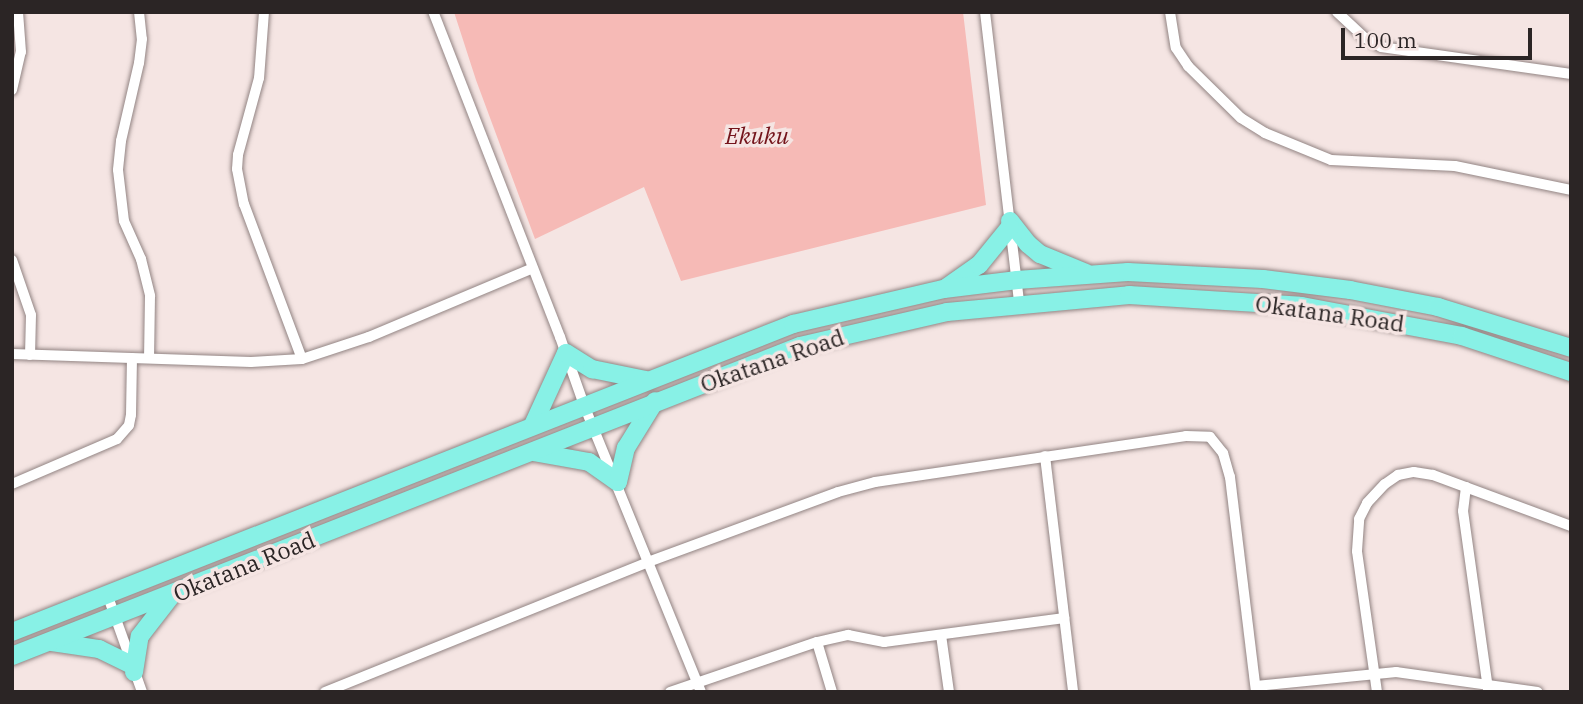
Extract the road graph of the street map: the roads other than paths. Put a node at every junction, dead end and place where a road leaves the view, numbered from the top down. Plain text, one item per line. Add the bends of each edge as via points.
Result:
1 (18, 12) edge
2 (139, 12) edge
3 (264, 12) edge
4 (433, 12) edge
5 (985, 12) edge
6 (1170, 12) edge
7 (1337, 12) edge
8 (1571, 74) edge
9 (12, 90) edge
10 (1571, 190) edge
11 (1010, 224) junction
12 (12, 260) edge
13 (531, 269) junction
14 (1088, 274) junction
15 (1017, 280) junction
16 (944, 289) junction
17 (1019, 303) junction
18 (1571, 348) edge
19 (566, 353) junction
20 (12, 354) edge
21 (30, 355) junction
22 (132, 358) junction
23 (149, 358) junction
24 (302, 359) junction
25 (1571, 372) edge
26 (647, 380) junction
27 (655, 401) junction
28 (584, 405) junction
29 (533, 425) junction
30 (593, 427) junction
31 (529, 452) junction
32 (1045, 456) junction
33 (618, 482) junction
34 (12, 484) edge
35 (1466, 487) junction
36 (1571, 526) edge
37 (648, 562) junction
38 (107, 594) junction
39 (173, 594) junction
40 (114, 616) junction
41 (1065, 618) junction
42 (12, 632) edge
43 (941, 635) junction
44 (50, 642) junction
45 (817, 642) junction
46 (12, 656) edge
47 (133, 668) junction
48 (1374, 672) junction
49 (699, 687) edge
50 (1488, 688) edge
51 (1256, 689) edge
52 (142, 692) edge
53 (325, 692) edge
54 (670, 692) edge
55 (832, 692) edge
56 (949, 692) edge
57 (1073, 692) edge
58 (1377, 692) edge
59 (1538, 692) edge

1 - 9 street via 21,52
2 - 23 street via 139,63 118,170 124,221 141,259 150,296
3 - 24 street via 260,78 237,169 244,204
4 - 13 street
5 - 11 street
6 - 10 street via 1177,48 1188,66 1241,118 1286,142 1349,163 1455,166
7 - 8 street via 1381,47
11 - 14 main road via 1040,254
11 - 15 street
11 - 16 main road via 979,265
12 - 21 street via 31,315
13 - 19 street
13 - 24 street via 369,337
14 - 15 main road, Okatana Road
14 - 18 main road, Okatana Road via 1189,274 1350,290 1467,314
15 - 16 main road, Okatana Road
15 - 17 street
16 - 26 main road, Okatana Road via 793,324
17 - 25 main road, Okatana Road via 1129,295 1302,306 1461,336
17 - 27 main road, Okatana Road via 947,312 800,346
19 - 26 main road via 592,369
19 - 28 street
19 - 29 main road
20 - 21 street
21 - 22 street
22 - 23 street
22 - 34 street via 131,415 117,439
23 - 24 street
26 - 28 main road, Okatana Road
27 - 30 main road, Okatana Road
27 - 33 main road via 626,448
28 - 29 main road, Okatana Road
28 - 30 street
29 - 38 main road, Okatana Road
30 - 31 main road, Okatana Road
30 - 33 street
31 - 33 main road via 589,462
31 - 39 main road, Okatana Road
32 - 37 street via 875,482
32 - 41 street
32 - 51 street via 1186,436 1210,437 1223,453 1230,477
33 - 37 street
35 - 36 street
35 - 48 street via 1433,475 1406,473 1385,484 1359,519 1357,551
35 - 50 street via 1463,511
37 - 49 street
37 - 53 street
38 - 40 street
38 - 42 main road, Okatana Road
39 - 40 main road, Okatana Road
39 - 47 main road via 140,636
40 - 44 main road, Okatana Road
40 - 47 street
41 - 43 street
41 - 57 street
43 - 45 street via 884,642 848,635
43 - 56 street
44 - 46 main road, Okatana Road
44 - 47 main road via 99,649
45 - 49 street
45 - 55 street
47 - 52 street
48 - 50 street
48 - 51 street
48 - 58 street
49 - 54 street
50 - 59 street

